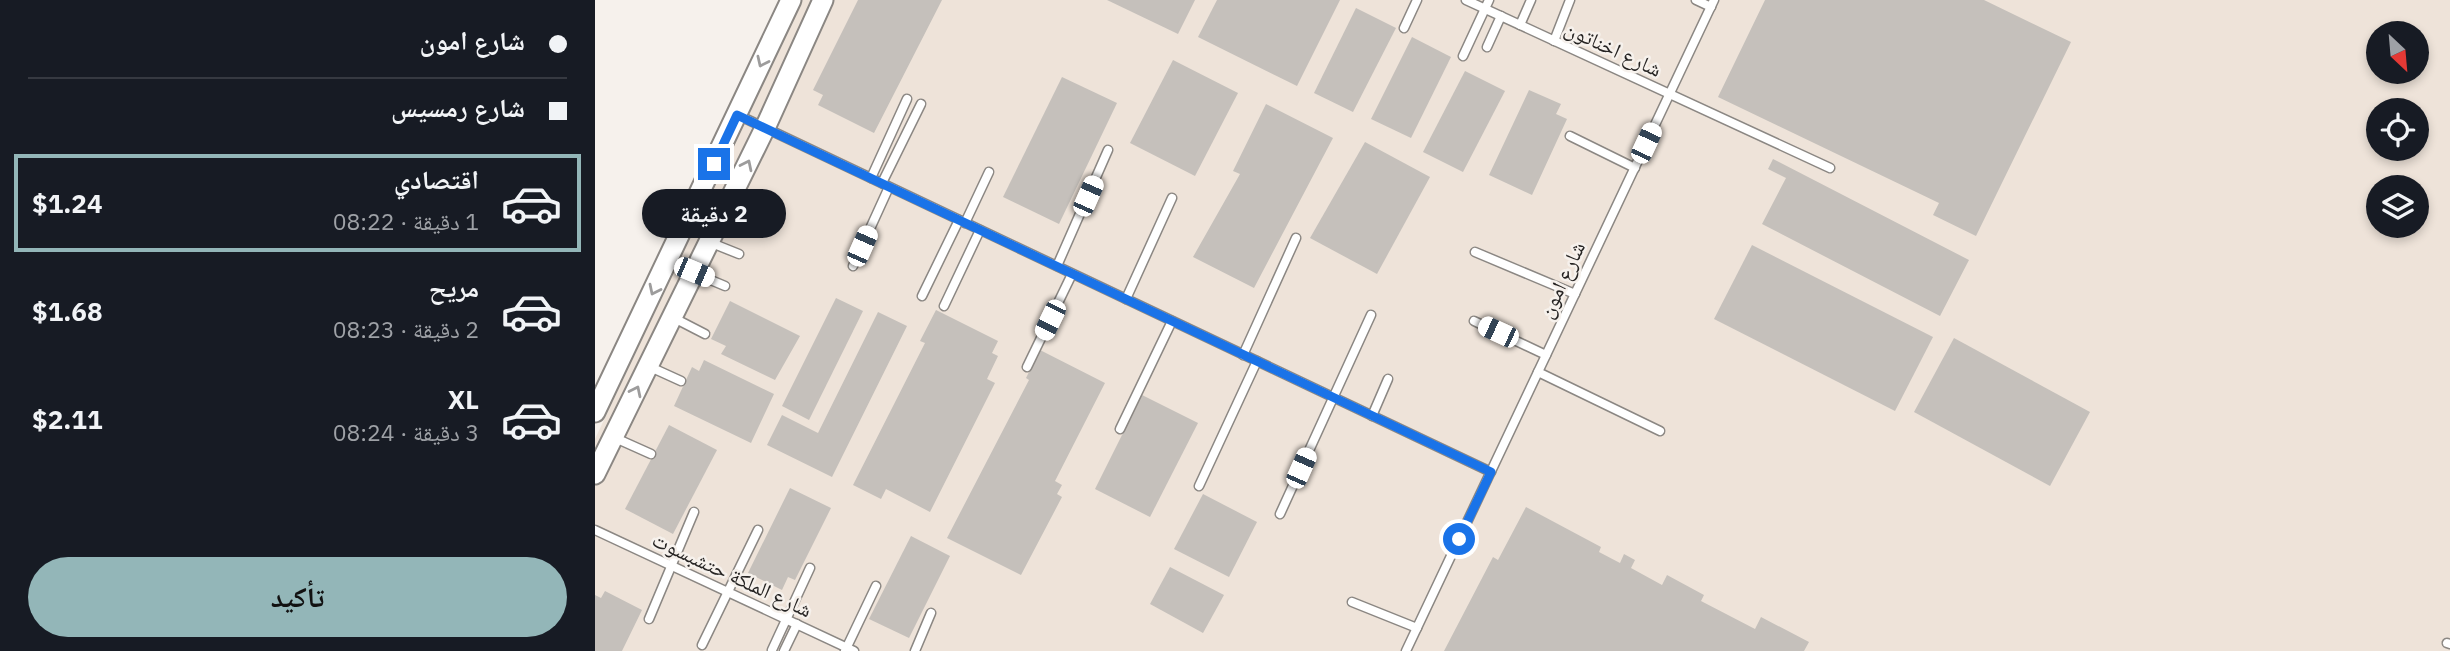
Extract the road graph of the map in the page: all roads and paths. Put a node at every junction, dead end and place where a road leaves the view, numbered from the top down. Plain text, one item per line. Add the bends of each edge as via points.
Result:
1 (790, 0) edge
2 (823, 0) edge
3 (1417, 0) edge
4 (1466, 0) edge
5 (1489, 0) edge
6 (1531, 0) edge
7 (1570, 0) edge
8 (1696, 0) edge
9 (1713, 3) edge
10 (1485, 9) junction
11 (1501, 16) junction
12 (1520, 25) junction
13 (1404, 28) dead end
14 (1554, 41) junction
15 (1487, 47) dead end
16 (1463, 56) dead end
17 (1669, 94) junction
18 (907, 99) dead end
19 (921, 104) dead end
20 (737, 115) junction
21 (765, 128) junction
22 (1570, 136) dead end
23 (1108, 150) dead end
24 (1830, 167) dead end
25 (1635, 168) junction
26 (989, 172) dead end
27 (871, 178) junction
28 (885, 185) junction
29 (1172, 198) dead end
30 (962, 221) junction
31 (980, 230) junction
32 (1296, 238) dead end
33 (709, 242) junction
34 (1475, 251) dead end
35 (739, 254) dead end
36 (853, 266) dead end
37 (1056, 266) junction
38 (694, 272) junction
39 (1072, 274) junction
40 (725, 286) dead end
41 (1575, 295) junction
42 (922, 296) dead end
43 (1126, 299) junction
44 (944, 306) dead end
45 (1371, 315) dead end
46 (672, 317) junction
47 (1172, 321) junction
48 (1474, 321) dead end
49 (705, 334) dead end
50 (1243, 355) junction
51 (1546, 355) junction
52 (1257, 361) junction
53 (648, 366) junction
54 (1027, 367) dead end
55 (1538, 372) junction
56 (1388, 379) dead end
57 (681, 382) dead end
58 (1333, 398) junction
59 (595, 412) edge
60 (1372, 416) junction
61 (1120, 429) dead end
62 (1660, 431) dead end
63 (613, 437) junction
64 (651, 454) dead end
65 (1491, 472) junction
66 (595, 474) edge
67 (1199, 486) dead end
68 (694, 512) dead end
69 (1280, 514) dead end
70 (595, 530) edge
71 (758, 530) dead end
72 (671, 566) junction
73 (810, 568) dead end
74 (876, 586) dead end
75 (728, 592) junction
76 (1352, 602) dead end
77 (931, 613) dead end
78 (649, 619) dead end
79 (786, 619) junction
80 (797, 624) junction
81 (1417, 628) junction
82 (702, 645) dead end
83 (772, 650) edge
84 (848, 650) edge
85 (784, 651) edge
86 (915, 651) edge
87 (1406, 651) edge

1 -> 20 street
2 - 21 street
3 - 13 lane
4 - 10 lane, شارع اخناتون
5 - 10 lane
6 - 12 lane
7 - 14 lane
8 - 9 lane
9 - 17 lane, شارع امون
10 - 11 lane, شارع اخناتون
10 - 16 lane
11 - 12 lane, شارع اخناتون
11 - 15 lane
12 - 14 lane, شارع اخناتون
14 - 17 lane, شارع اخناتون
17 - 24 lane, شارع اخناتون
17 - 25 lane, شارع امون
18 - 27 lane
19 - 28 lane
20 - 21 lane
20 -> 59 street
21 - 27 lane
33 -> 21 street
22 - 25 lane
23 - 37 lane
25 - 41 lane, شارع امون
26 - 30 lane
27 - 28 lane
28 - 30 lane
28 - 36 lane
29 - 43 lane
30 - 31 lane
30 - 42 lane
31 - 37 lane
31 - 44 lane
32 - 50 lane
33 - 35 lane
33 - 38 street
34 - 41 lane
37 - 39 lane
38 - 40 lane
38 - 46 street
39 - 43 lane
39 - 54 lane
41 - 51 lane, شارع امون
43 - 47 lane
45 - 58 lane
46 - 49 lane
46 - 53 street
47 - 50 lane
47 - 61 lane
48 - 51 lane
50 - 52 lane
51 - 55 lane, شارع امون
52 - 58 lane
52 - 67 lane
53 - 57 lane
63 -> 53 street
55 - 62 lane
55 - 65 lane, شارع امون
56 - 60 lane
58 - 60 lane
58 - 69 lane
60 - 65 lane
63 - 64 lane
63 - 66 street
65 - 81 lane, شارع امون
68 - 72 lane
70 - 72 lane, شارع الملكة حتشبسوت
71 - 75 lane
72 - 75 lane, شارع الملكة حتشبسوت
72 - 78 lane
73 - 79 lane
74 - 84 lane
75 - 79 lane, شارع الملكة حتشبسوت
75 - 82 lane
76 - 81 lane
77 - 86 lane
79 - 80 lane, شارع الملكة حتشبسوت
79 - 83 lane
80 - 84 lane, شارع الملكة حتشبسوت
80 - 85 lane
81 - 87 lane, شارع امون

